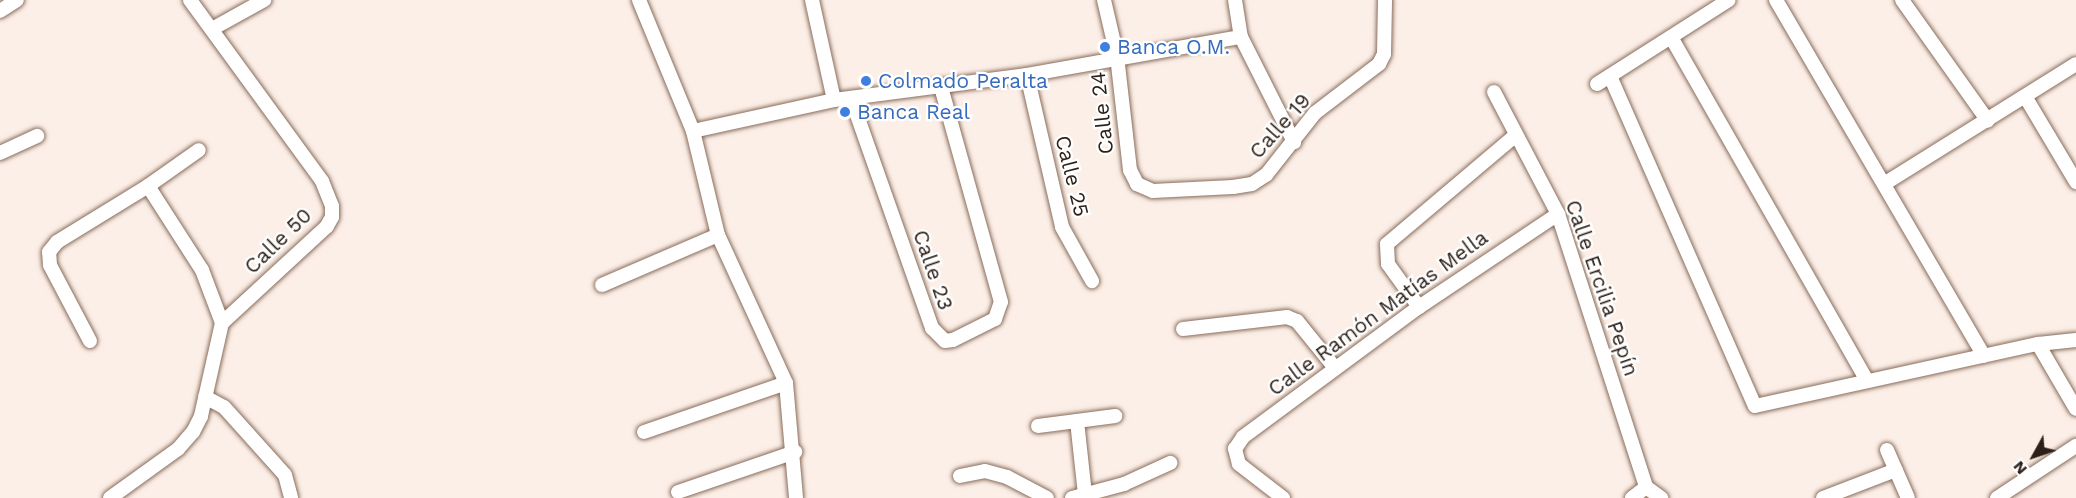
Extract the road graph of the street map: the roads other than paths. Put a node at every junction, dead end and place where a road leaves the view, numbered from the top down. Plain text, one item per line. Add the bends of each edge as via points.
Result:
1 (17, 0) edge
2 (190, 0) edge
3 (264, 0) edge
4 (639, 0) edge
5 (812, 0) edge
6 (1104, 0) edge
7 (1235, 0) edge
8 (1384, 0) edge
9 (1729, 0) edge
10 (1776, 0) edge
11 (1902, 0) edge
12 (0, 11) edge
13 (212, 29) junction
14 (1241, 37) junction
15 (1671, 37) junction
16 (1117, 56) junction
17 (2076, 64) edge
18 (1027, 75) junction
19 (1610, 76) junction
20 (1597, 84) dead end
21 (940, 87) junction
22 (1494, 92) dead end
23 (851, 98) junction
24 (2026, 98) junction
25 (834, 100) junction
26 (1989, 121) junction
27 (693, 131) junction
28 (1516, 135) junction
29 (37, 136) dead end
30 (1294, 142) junction
31 (199, 150) dead end
32 (0, 153) edge
33 (2076, 182) edge
34 (1137, 184) joint
35 (1884, 184) junction
36 (148, 186) junction
37 (1558, 214) junction
38 (718, 235) junction
39 (1092, 282) dead end
40 (602, 285) dead end
41 (1419, 307) junction
42 (222, 323) junction
43 (1183, 329) dead end
44 (2076, 340) edge
45 (90, 341) dead end
46 (2038, 344) junction
47 (1984, 356) junction
48 (1335, 368) junction
49 (1867, 381) junction
50 (786, 383) junction
51 (205, 397) junction
52 (2076, 409) edge
53 (1115, 416) dead end
54 (1077, 421) junction
55 (1038, 426) dead end
56 (644, 432) dead end
57 (2076, 446) edge
58 (1887, 450) dead end
59 (795, 453) junction
60 (1170, 463) dead end
61 (1896, 470) junction
62 (960, 476) dead end
63 (1646, 487) junction
64 (678, 492) dead end
65 (2023, 492) edge
66 (1078, 496) edge
67 (110, 498) edge
68 (291, 498) edge
69 (796, 498) edge
70 (1047, 498) edge
71 (1283, 498) edge
72 (1632, 498) edge
73 (1661, 498) edge
74 (1823, 498) edge
75 (1908, 498) edge
76 (1997, 498) edge

1 - 12 street
2 - 13 street, Calle 50
3 - 13 street
4 - 27 street
5 - 25 street
6 - 16 street, Calle 24
7 - 14 street
8 - 30 street, Calle 19 via 1384,54 1379,64 1316,113
9 - 15 street
10 - 35 street
11 - 26 street
13 - 42 street, Calle 50 via 322,181 332,206 327,226
14 - 16 street
14 - 30 street
15 - 19 street
15 - 49 street
16 - 18 street
16 - 34 street, Calle 24 via 1130,170
17 - 24 street
18 - 21 street
18 - 39 street, Calle 25 via 1062,227
19 - 20 street
19 - 49 street via 1755,405
21 - 23 street
21 - 23 street, Calle 23 via 1000,302 995,319 945,341 932,328
22 - 28 street, Calle Ercilia Pepín
23 - 25 street
24 - 26 street
24 - 33 street
25 - 27 street
26 - 35 street
27 - 38 street
28 - 37 street, Calle Ercilia Pepín
28 - 41 street via 1387,244 1388,264
29 - 32 street
30 - 34 street, Calle 19 via 1266,175 1252,184 1153,191
31 - 36 street
35 - 47 street
36 - 42 street via 202,270
36 - 45 street via 57,242 49,252 50,265
37 - 41 street, Calle Ramón Matías Mella
37 - 63 street, Calle Ercilia Pepín
38 - 40 street
38 - 50 street
41 - 48 street, Calle Ramón Matías Mella
42 - 51 street
43 - 48 street via 1287,317 1297,321
44 - 46 street
46 - 47 street
46 - 52 street
47 - 49 street
48 - 71 street, Calle Ramón Matías Mella via 1243,437 1236,456 1243,470
50 - 56 street
50 - 59 street
51 - 67 street via 193,432 178,449
51 - 68 street via 224,407 285,475
53 - 54 street
54 - 55 street
54 - 66 street
57 - 65 street
58 - 61 street
59 - 64 street
59 - 69 street
60 - 66 street via 1124,484
61 - 74 street
61 - 75 street
62 - 70 street via 985,471 1007,477
63 - 72 street
63 - 73 street
65 - 76 street

